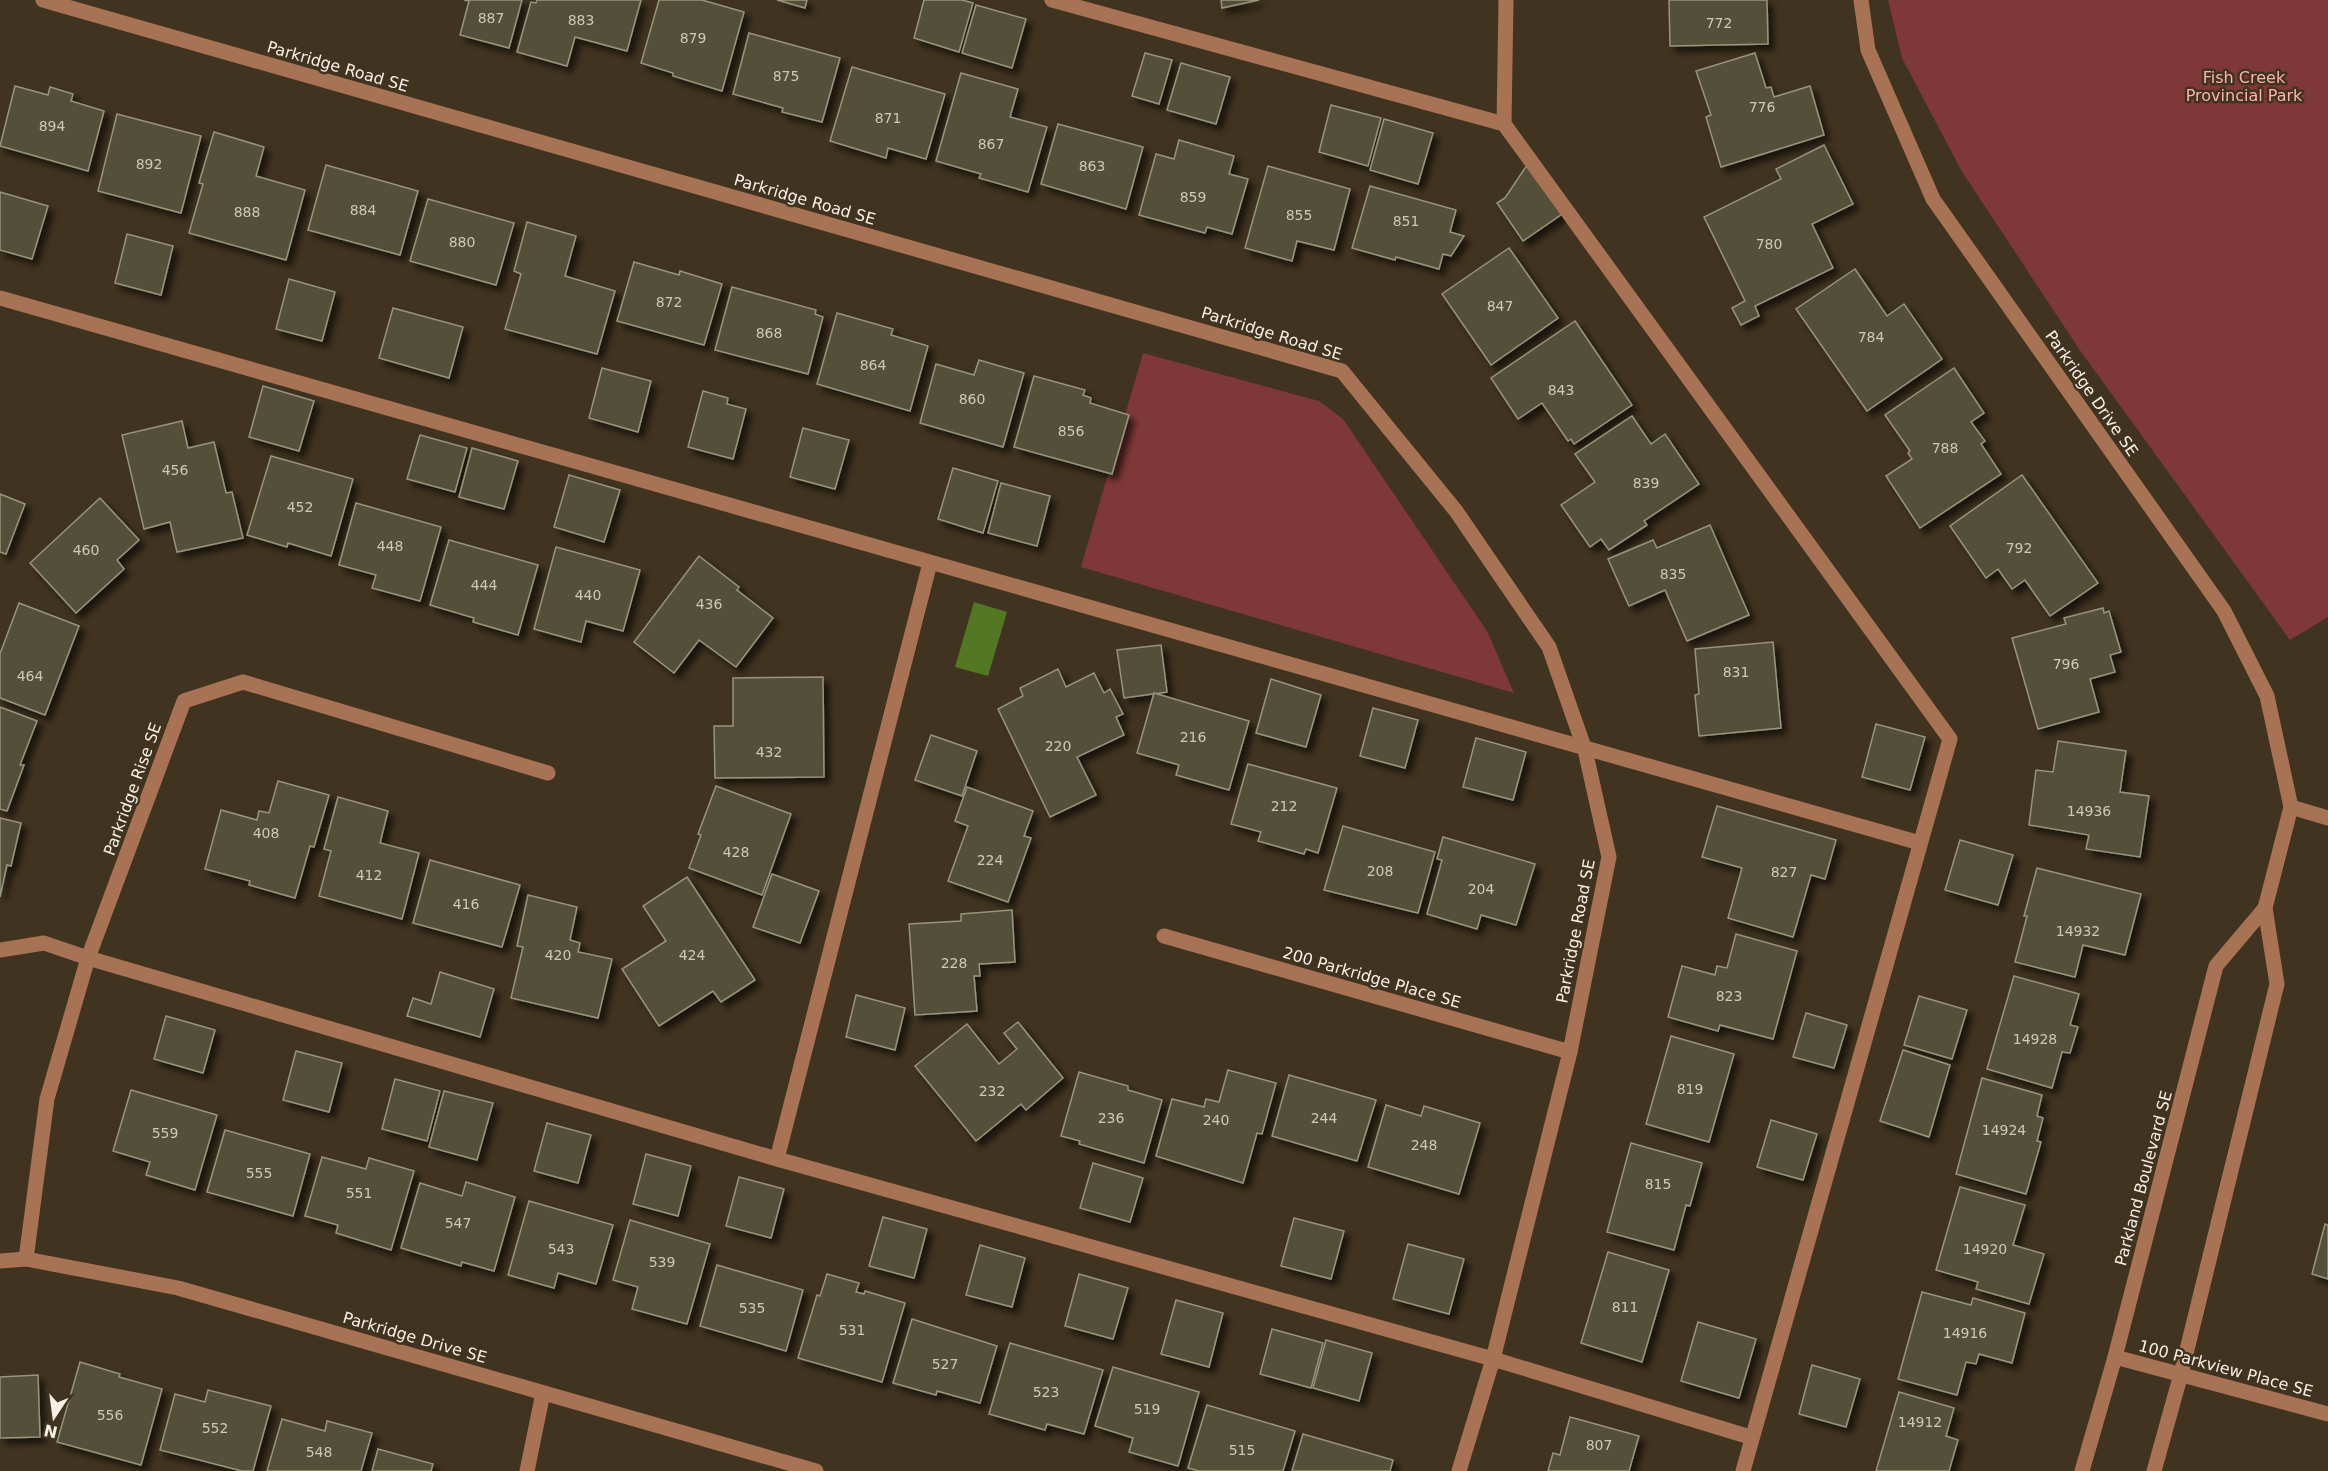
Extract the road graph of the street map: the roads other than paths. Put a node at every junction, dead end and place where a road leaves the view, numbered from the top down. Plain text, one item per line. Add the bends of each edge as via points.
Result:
1 (43, 0) edge
2 (1052, 0) edge
3 (1506, 0) edge
4 (1861, 0) edge
5 (1504, 124) junction
6 (0, 298) edge
7 (930, 563) junction
8 (1585, 750) junction
9 (548, 773) dead end
10 (2291, 807) junction
11 (2328, 818) edge
12 (1920, 843) junction
13 (2265, 908) junction
14 (1164, 936) dead end
15 (0, 950) edge
16 (88, 958) junction
17 (1570, 1052) junction
18 (777, 1159) junction
19 (26, 1259) junction
20 (0, 1261) edge
21 (2115, 1357) junction
22 (1493, 1359) junction
23 (2181, 1374) junction
24 (543, 1393) junction
25 (2328, 1414) edge
26 (1750, 1437) junction
27 (526, 1471) edge
28 (816, 1471) edge
29 (1459, 1471) edge
30 (1743, 1471) edge
31 (2082, 1471) edge
32 (2154, 1471) edge

1 - 8 street, Parkridge Road SE via 1342,371 1456,511 1549,647
2 - 5 street
3 - 5 street
4 - 10 street, Parkridge Drive SE via 1868,50 1933,199 2224,611 2267,696
5 - 12 street via 1950,739
6 - 7 street
7 - 8 street
7 - 18 street
8 - 12 street
8 - 17 street, Parkridge Road SE via 1609,857
9 - 16 street, Parkridge Rise SE via 243,682 184,701
10 - 11 street
10 - 13 street, Parkland Boulevard SE
12 - 26 street
13 - 21 street, Parkland Boulevard SE via 2216,966
13 - 23 street, Parkland Boulevard SE via 2277,984
14 - 17 street, 200 Parkridge Place SE
15 - 16 street via 44,942
16 - 18 street
16 - 19 street, Parkridge Rise SE via 47,1098
17 - 22 street, Parkridge Road SE
18 - 22 street
19 - 20 street, Parkridge Drive SE
19 - 24 street, Parkridge Drive SE via 178,1288
21 - 23 street, 100 Parkview Place SE
21 - 31 street, Parkland Boulevard SE
22 - 26 street
22 - 29 street, Parkridge Road SE
23 - 25 street, 100 Parkview Place SE
23 - 32 street, Parkland Boulevard SE
24 - 27 street
24 - 28 street, Parkridge Drive SE
26 - 30 street

